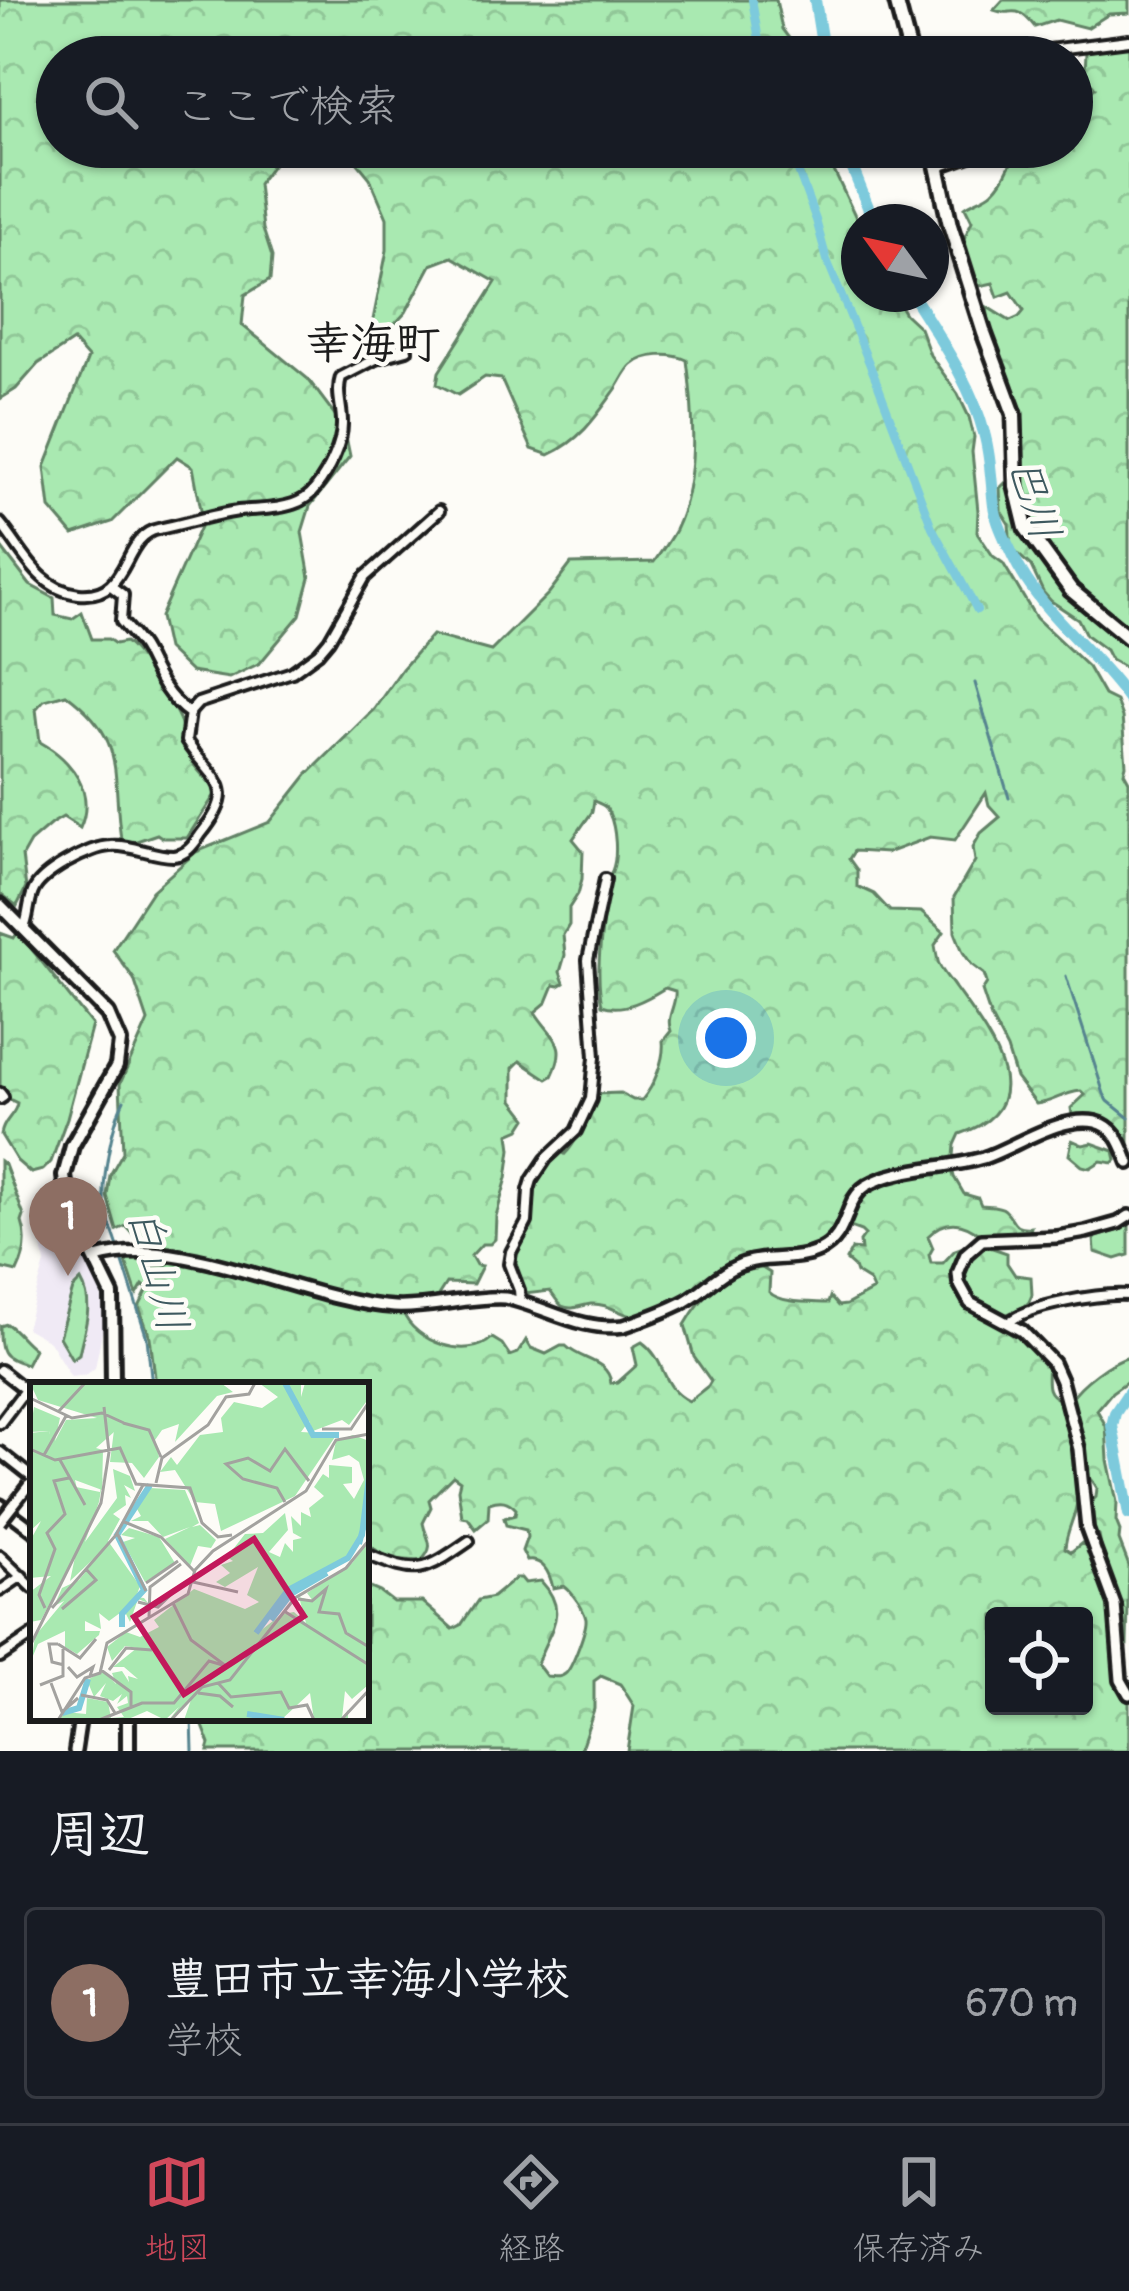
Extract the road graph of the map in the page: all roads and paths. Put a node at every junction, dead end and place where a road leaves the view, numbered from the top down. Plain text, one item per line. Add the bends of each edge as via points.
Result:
1 (896, 0) edge
2 (905, 36) edge
3 (1129, 40) edge
4 (1093, 44) edge
5 (937, 168) edge
6 (407, 350) dead end
7 (439, 511) dead end
8 (0, 523) edge
9 (111, 586) junction
10 (1129, 638) edge
11 (190, 714) junction
12 (605, 879) dead end
13 (0, 905) edge
14 (24, 928) junction
15 (1129, 1163) edge
16 (1129, 1216) edge
17 (102, 1256) junction
18 (1129, 1295) edge
19 (520, 1301) junction
20 (1008, 1322) junction
21 (0, 1370) edge
22 (113, 1382) edge
23 (29, 1393) edge
24 (0, 1423) edge
25 (0, 1452) edge
26 (30, 1479) edge
27 (30, 1484) edge
28 (0, 1505) edge
29 (0, 1522) edge
30 (30, 1529) edge
31 (469, 1541) dead end
32 (369, 1555) edge
33 (0, 1556) edge
34 (22, 1576) junction
35 (30, 1585) edge
36 (0, 1592) edge
37 (30, 1637) edge
38 (1125, 1651) edge
39 (0, 1657) edge
40 (1129, 1694) edge
41 (80, 1721) edge
42 (129, 1721) edge
43 (75, 1751) edge
44 (128, 1751) edge

1 - 2 main road
3 - 4 street
5 - 10 main road via 1014,414 1026,528 1071,590
6 - 9 street via 341,377 343,429 307,497 150,530
7 - 11 street via 365,577 304,666 198,703
8 - 9 street via 56,587 92,594
9 - 11 street via 123,595 121,621
11 - 14 street via 186,741 221,788 210,824 182,854 112,845 60,866 37,885
12 - 19 street via 589,960 591,1099 576,1131 532,1180 527,1222 509,1264
13 - 14 main road
14 - 17 main road via 108,1014 120,1042 117,1066 66,1165 68,1204
15 - 19 street via 1109,1127 1058,1127 985,1157 869,1184 820,1251 742,1263 684,1302 623,1326 580,1323
16 - 20 street via 1086,1232 972,1246 958,1273 963,1293 978,1310
17 - 19 street via 168,1255 380,1305
17 - 22 main road via 114,1304
18 - 20 street via 1062,1302
20 - 38 street via 1044,1352 1061,1381 1087,1526
21 - 23 street
23 - 24 street
25 - 26 street
27 - 29 street, bridge
28 - 30 street
31 - 32 street via 426,1568 403,1569
33 - 34 street
34 - 35 street
34 - 36 street
37 - 39 street
38 - 40 street via 1120,1680
41 - 43 street
42 - 44 main road

